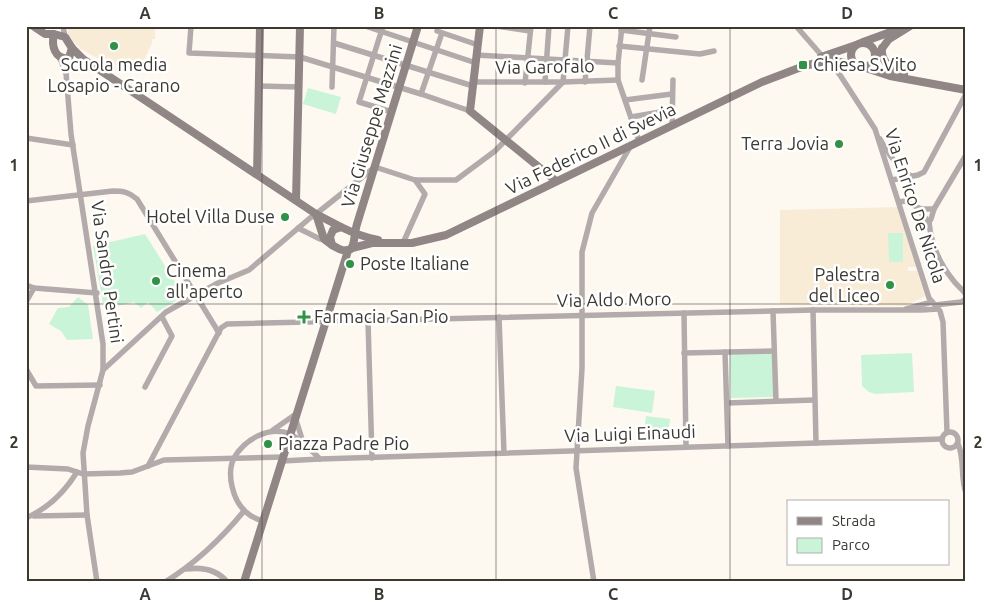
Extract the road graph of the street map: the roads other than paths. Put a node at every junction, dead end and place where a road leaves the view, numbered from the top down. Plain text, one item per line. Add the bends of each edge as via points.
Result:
1 (33, 26) edge
2 (61, 26) edge
3 (191, 26) edge
4 (260, 26) edge
5 (300, 26) edge
6 (334, 26) edge
7 (365, 26) edge
8 (418, 26) edge
9 (480, 26) edge
10 (496, 26) edge
11 (549, 26) edge
12 (568, 26) edge
13 (590, 26) edge
14 (650, 26) edge
15 (796, 26) edge
16 (909, 26) edge
17 (622, 28) edge
18 (382, 29) edge
19 (531, 29) edge
20 (46, 34) junction
21 (54, 34) junction
22 (649, 34) junction
23 (65, 37) junction
24 (676, 37) dead end
25 (413, 42) junction
26 (334, 44) junction
27 (858, 44) junction
28 (478, 45) junction
29 (619, 46) junction
30 (53, 48) junction
31 (72, 48) junction
32 (646, 49) junction
33 (436, 50) junction
34 (714, 51) dead end
35 (878, 54) junction
36 (59, 56) junction
37 (259, 56) junction
38 (374, 56) junction
39 (70, 57) junction
40 (300, 57) junction
41 (835, 57) junction
42 (527, 58) junction
43 (82, 59) junction
44 (476, 59) junction
45 (824, 59) junction
46 (547, 60) junction
47 (565, 61) junction
48 (587, 62) junction
49 (618, 63) junction
50 (406, 65) junction
51 (860, 66) junction
52 (333, 68) junction
53 (66, 73) junction
54 (428, 73) junction
55 (367, 77) junction
56 (910, 78) junction
57 (618, 80) junction
58 (642, 80) dead end
59 (673, 80) dead end
60 (545, 82) junction
61 (563, 82) junction
62 (585, 82) junction
63 (525, 83) junction
64 (473, 84) junction
65 (259, 86) junction
66 (299, 87) junction
67 (332, 87) dead end
68 (399, 87) junction
69 (966, 90) edge
70 (421, 94) junction
71 (672, 94) junction
72 (966, 94) edge
73 (624, 100) junction
74 (672, 110) junction
75 (470, 111) junction
76 (392, 112) junction
77 (631, 117) junction
78 (672, 125) junction
79 (875, 129) junction
80 (26, 138) edge
81 (505, 140) junction
82 (640, 141) junction
83 (73, 145) junction
84 (631, 145) junction
85 (966, 156) edge
86 (375, 167) junction
87 (257, 174) junction
88 (911, 176) junction
89 (415, 180) junction
90 (892, 180) junction
91 (556, 181) junction
92 (80, 195) junction
93 (296, 200) junction
94 (26, 201) edge
95 (899, 202) junction
96 (934, 209) junction
97 (921, 210) junction
98 (316, 214) junction
99 (929, 222) junction
100 (298, 228) junction
101 (341, 228) junction
102 (354, 234) junction
103 (324, 239) junction
104 (387, 242) junction
105 (403, 243) junction
106 (332, 245) junction
107 (349, 249) junction
108 (26, 285) edge
109 (34, 288) junction
110 (97, 293) junction
111 (195, 295) junction
112 (966, 295) edge
113 (966, 299) edge
114 (26, 302) edge
115 (935, 305) junction
116 (904, 309) junction
117 (813, 310) junction
118 (773, 311) junction
119 (684, 313) junction
120 (582, 315) junction
121 (162, 316) junction
122 (499, 317) junction
123 (368, 322) junction
124 (325, 323) junction
125 (219, 333) junction
126 (774, 351) junction
127 (726, 352) junction
128 (684, 353) junction
129 (26, 369) edge
130 (103, 370) junction
131 (100, 385) junction
132 (145, 387) dead end
133 (814, 400) junction
134 (776, 401) junction
135 (727, 403) junction
136 (296, 417) junction
137 (271, 431) junction
138 (947, 432) junction
139 (290, 434) junction
140 (966, 438) edge
141 (942, 439) junction
142 (958, 441) junction
143 (816, 443) junction
144 (304, 444) junction
145 (728, 446) junction
146 (686, 447) junction
147 (577, 451) junction
148 (504, 454) junction
149 (234, 458) junction
150 (372, 458) junction
151 (282, 459) junction
152 (320, 459) junction
153 (148, 466) junction
154 (26, 467) edge
155 (80, 473) junction
156 (966, 492) edge
157 (244, 511) junction
158 (87, 515) junction
159 (29, 517) edge
160 (263, 521) junction
161 (185, 569) junction
162 (97, 582) edge
163 (165, 582) edge
164 (227, 582) edge
165 (244, 582) edge
166 (594, 582) edge

1 - 20 main road
2 - 21 street
2 - 23 street
3 - 37 street via 189,53
4 - 37 main road
5 - 40 main road
6 - 26 street
7 - 18 street
8 - 25 main road, Via Giuseppe Mazzini
9 - 28 main road
10 - 19 street
11 - 46 street
12 - 47 street
13 - 48 street
14 - 22 street
15 - 45 street, Via Enrico De Nicola
16 - 27 main road, Via Federico II di Svevia
16 - 35 main road via 889,39
17 - 22 street
17 - 29 street
18 - 25 street
18 - 38 street
19 - 42 street
20 - 21 main road
20 - 30 main road
21 - 23 main road
21 - 30 main road
22 - 24 street
22 - 32 street
23 - 31 main road
25 - 33 street
25 - 50 main road, Via Giuseppe Mazzini
26 - 38 street, Via Garofalo
26 - 52 street
27 - 35 main road via 868,44
27 - 41 main road, Via Federico II di Svevia
27 - 51 main road via 851,56
28 - 33 street via 439,32
28 - 44 main road
29 - 32 street
29 - 49 street
30 - 36 main road
31 - 39 main road
31 - 43 main road
32 - 34 street via 700,54
32 - 58 street
33 - 44 street
33 - 54 street
35 - 51 main road via 869,65
35 - 56 main road via 888,66
36 - 39 main road via 64,59
36 - 53 street
37 - 40 street
37 - 65 main road
38 - 50 street, Via Garofalo
38 - 55 street
39 - 43 main road
39 - 53 street
40 - 52 street
40 - 66 main road
41 - 45 main road, Via Federico II di Svevia
41 - 51 main road
42 - 44 street
42 - 46 street
42 - 63 street
43 - 87 main road
44 - 64 main road
45 - 78 main road, Via Federico II di Svevia via 762,82
45 - 79 street, Via Enrico De Nicola via 840,74
46 - 47 street
46 - 60 street
47 - 48 street
47 - 61 street
48 - 49 street
48 - 62 street
49 - 57 street
50 - 54 street, Via Garofalo
50 - 68 main road, Via Giuseppe Mazzini
51 - 56 main road via 890,76
52 - 55 street
52 - 67 street
53 - 83 street, Via Sandro Pertini
54 - 64 street, Via Garofalo
54 - 70 street
55 - 68 street
55 - 76 street via 359,102
56 - 69 main road
57 - 62 street, Via Garofalo
57 - 73 street
59 - 71 street
60 - 61 street, Via Garofalo
60 - 63 street, Via Garofalo
61 - 62 street, Via Garofalo
61 - 81 street
63 - 64 street, Via Garofalo
64 - 75 main road
65 - 66 street
65 - 87 main road
66 - 93 main road
68 - 70 street
68 - 76 main road, Via Giuseppe Mazzini
70 - 75 street
71 - 73 street
71 - 74 street
72 - 88 street via 922,175
73 - 77 street
74 - 77 street
74 - 78 street
75 - 81 main road
76 - 86 main road, Via Giuseppe Mazzini
77 - 82 street
78 - 82 main road, Via Federico II di Svevia
79 - 88 street via 895,162
79 - 90 street, Via Enrico De Nicola
80 - 83 street
81 - 89 street via 456,180
81 - 91 main road
82 - 84 main road, Via Federico II di Svevia
83 - 92 street, Via Sandro Pertini
84 - 91 main road, Via Federico II di Svevia
84 - 120 street via 601,194 590,220 582,252
85 - 96 street
86 - 89 street
86 - 98 street
86 - 102 main road, Via Giuseppe Mazzini
87 - 93 main road
88 - 90 street
89 - 105 street via 425,194
90 - 95 street, Via Enrico De Nicola
91 - 105 main road, Via Federico II di Svevia via 453,233
92 - 94 street
92 - 110 street, Via Sandro Pertini
92 - 111 street via 122,191 138,199
93 - 98 main road
95 - 97 street via 905,201
95 - 115 street, Via Enrico De Nicola via 929,298
96 - 97 street
96 - 99 street
97 - 99 street
98 - 100 street
98 - 101 main road
98 - 103 main road
99 - 112 street via 930,237 938,256
100 - 103 street
100 - 111 street via 249,270
101 - 102 main road
101 - 106 main road via 332,232
102 - 104 main road, Via Federico II di Svevia
102 - 107 main road via 355,240
103 - 106 main road
104 - 105 main road, Via Federico II di Svevia
104 - 107 main road, Via Federico II di Svevia
106 - 107 main road via 341,250
107 - 124 main road
108 - 109 street
109 - 110 street
109 - 114 street
110 - 130 street, Via Sandro Pertini
111 - 121 street
111 - 125 street
113 - 115 street
115 - 116 street, Via Aldo Moro
115 - 116 street, Via Aldo Moro via 922,310
115 - 138 street, Via Enrico De Nicola via 943,322
116 - 117 street, Via Aldo Moro
117 - 118 street, Via Aldo Moro
117 - 133 street
118 - 119 street, Via Aldo Moro
118 - 126 street
119 - 120 street, Via Aldo Moro
119 - 128 street
120 - 122 street, Via Aldo Moro
120 - 147 street
121 - 130 street
121 - 132 street via 172,336
122 - 123 street, Via Aldo Moro
122 - 148 street
123 - 124 street, Via Aldo Moro
123 - 150 street
124 - 125 street, Via Aldo Moro via 228,324
124 - 136 main road
125 - 153 street
126 - 127 street
126 - 134 street
127 - 128 street
127 - 135 street
128 - 146 street
129 - 131 street via 36,386
130 - 131 street, Via Sandro Pertini
131 - 155 street, Via Sandro Pertini via 84,443
133 - 134 street
133 - 143 street
134 - 135 street
135 - 145 street
136 - 137 street
136 - 139 main road
136 - 144 street
137 - 139 street
137 - 149 street via 254,438
138 - 141 street
138 - 142 street via 954,432
139 - 144 street
139 - 151 main road
140 - 142 street
141 - 142 street via 948,448 953,448
141 - 143 street, Via Luigi Einaudi
142 - 156 street
143 - 145 street, Via Luigi Einaudi
144 - 152 street
145 - 146 street, Via Luigi Einaudi
146 - 147 street, Via Luigi Einaudi
147 - 148 street, Via Luigi Einaudi
147 - 166 street via 577,480
148 - 150 street, Via Luigi Einaudi
149 - 151 street, Via Luigi Einaudi
149 - 153 street, Via Luigi Einaudi via 164,460
149 - 157 street via 233,490
150 - 152 street, Via Luigi Einaudi
151 - 152 street, Via Luigi Einaudi
151 - 160 main road
153 - 155 street, Via Luigi Einaudi via 132,472
154 - 155 street, Via Luigi Einaudi via 68,469
155 - 158 street, Via Sandro Pertini
155 - 159 street via 52,504
157 - 160 street
157 - 161 street via 213,546
158 - 159 street
158 - 162 street, Via Sandro Pertini
160 - 165 main road
161 - 163 street
161 - 164 street via 211,570

